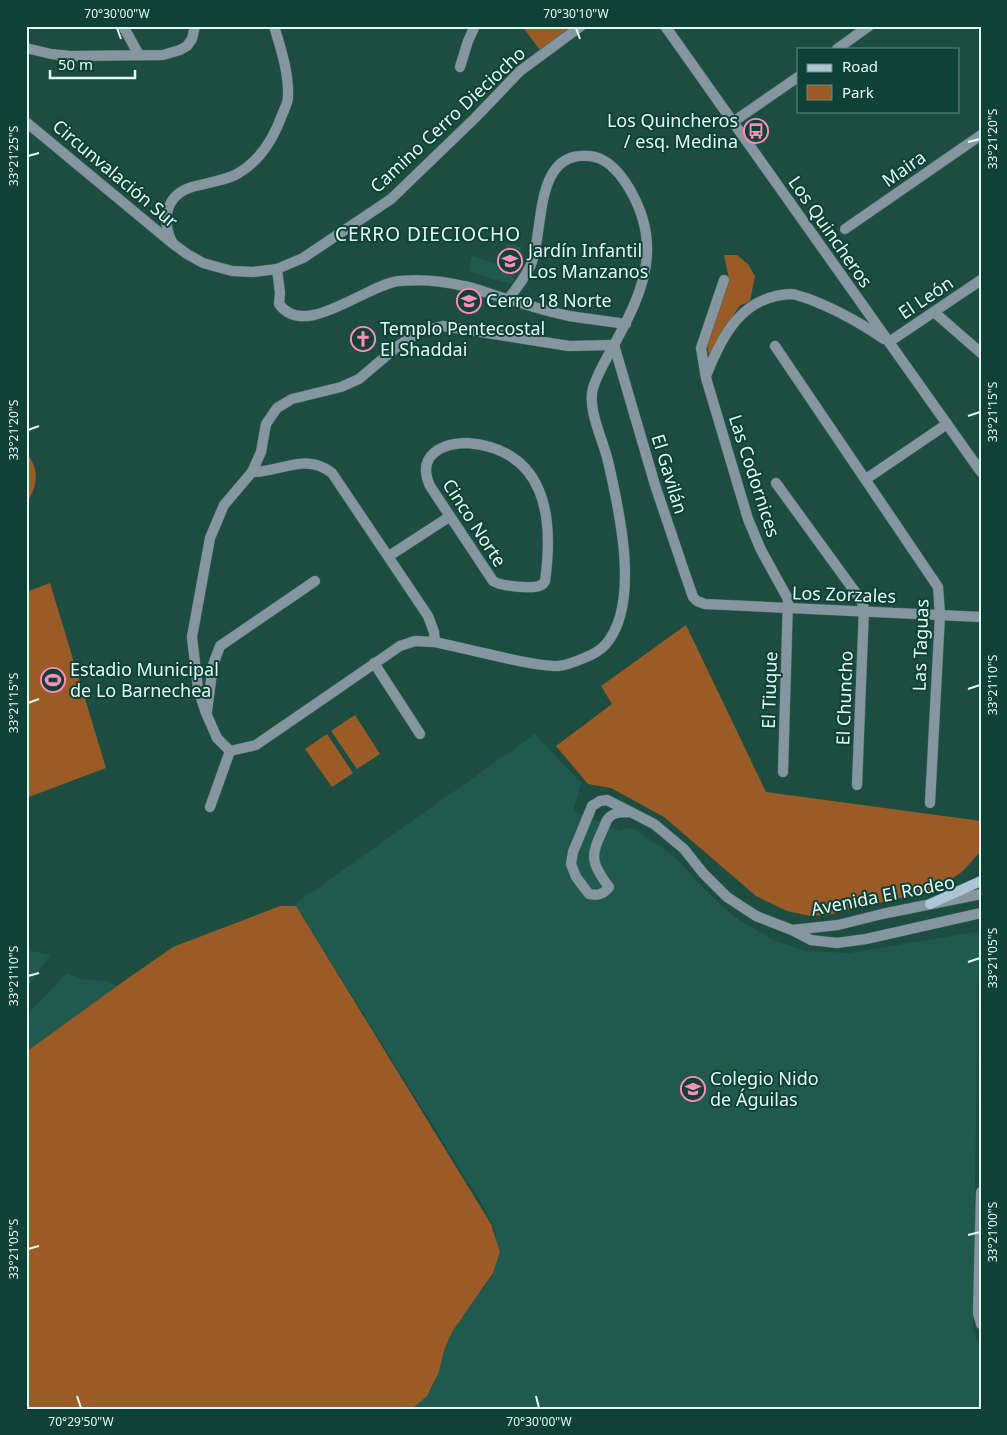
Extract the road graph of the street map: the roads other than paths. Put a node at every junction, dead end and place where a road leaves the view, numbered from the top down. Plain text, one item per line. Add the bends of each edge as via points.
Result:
1 (123, 26) edge
2 (195, 26) edge
3 (274, 26) edge
4 (475, 26) edge
5 (581, 26) edge
6 (665, 26) edge
7 (869, 26) edge
8 (843, 47) edge
9 (26, 48) edge
10 (139, 55) junction
11 (460, 67) dead end
12 (797, 78) edge
13 (26, 122) edge
14 (733, 122) junction
15 (981, 135) edge
16 (845, 229) dead end
17 (172, 243) junction
18 (276, 269) junction
19 (724, 280) dead end
20 (981, 280) edge
21 (508, 300) junction
22 (934, 312) junction
23 (626, 324) junction
24 (889, 342) junction
25 (614, 345) junction
26 (776, 346) dead end
27 (981, 353) edge
28 (706, 378) junction
29 (947, 424) junction
30 (970, 456) junction
31 (981, 461) edge
32 (252, 472) junction
33 (981, 472) edge
34 (866, 479) junction
35 (776, 483) dead end
36 (449, 517) junction
37 (389, 556) junction
38 (315, 580) dead end
39 (705, 604) joint
40 (789, 609) junction
41 (865, 612) junction
42 (940, 615) junction
43 (981, 617) edge
44 (435, 642) junction
45 (374, 663) junction
46 (207, 714) junction
47 (420, 734) dead end
48 (230, 751) junction
49 (783, 772) dead end
50 (857, 785) dead end
51 (930, 803) dead end
52 (210, 807) dead end
53 (631, 812) junction
54 (981, 881) edge
55 (981, 894) edge
56 (930, 904) junction
57 (981, 913) edge
58 (947, 921) junction
59 (981, 921) edge
60 (838, 925) junction
61 (792, 930) junction
62 (837, 943) junction
63 (981, 1192) edge
64 (981, 1324) edge

1 - 10 street
2 - 10 street via 192,39 180,50 163,55
3 - 17 street, Circunvalación Sur via 286,65 288,99 278,126 263,152 242,171 187,189 176,196 166,215
4 - 11 street
5 - 18 street, Camino Cerro Dieciocho via 520,71 391,198 303,258
6 - 14 street, Los Quincheros
7 - 8 street
9 - 10 street via 70,56
12 - 14 street
13 - 17 street, Circunvalación Sur
14 - 24 street, Los Quincheros
15 - 16 street, Maira
17 - 18 street, Camino Cerro Dieciocho via 195,259 222,269 254,272
18 - 21 street via 279,304 292,316 311,317 399,281 464,286
19 - 28 street, Las Codornices via 701,348
20 - 22 street, El León
21 - 23 street via 570,316
21 - 23 street via 532,262 547,182 555,168 565,161 589,156 611,166 620,176 644,220 648,249 645,276
22 - 24 street, El León
22 - 27 street
23 - 25 street
24 - 28 street via 827,306 793,294 766,299 742,312 722,339
24 - 29 street, Los Quincheros
25 - 32 street via 569,346 443,326 419,332 359,379 341,387 292,399 277,408 266,424 261,452
25 - 39 street, El Gavilán via 655,485 693,597
25 - 44 street via 598,374 592,399 609,463 625,547 622,607 614,632 597,652 574,663 557,666
26 - 34 street, Las Taguas
28 - 40 street, Las Codornices via 748,519 786,595
29 - 30 street, Los Quincheros
29 - 34 street
30 - 31 street, Los Quincheros
30 - 33 street, Los Quincheros
32 - 37 street via 307,463 327,469 337,478
32 - 46 street via 224,505 210,538 203,568 192,637 198,689
34 - 42 street, Las Taguas via 935,581
35 - 41 street, Las Codornices via 861,600
36 - 36 street, Cinco Norte via 495,583 535,587 544,583 549,532 542,500 531,474 510,455 468,443 453,444 434,452 427,464 427,478
36 - 37 street
37 - 44 street via 428,616
38 - 46 street via 220,646 213,665
39 - 40 street, Los Zorzales
40 - 41 street, Los Zorzales
40 - 49 street, El Tiuque
41 - 42 street, Los Zorzales
41 - 50 street, El Chuncho
42 - 43 street, Los Zorzales
42 - 51 street, Las Taguas
44 - 45 street via 407,643
45 - 47 street
45 - 48 street via 256,744
46 - 48 street via 218,738
48 - 52 street
53 - 53 street, Avenida El Rodeo via 607,800 592,806 571,858 574,873 589,894 601,894 610,887 596,868 594,853 608,817
53 - 61 street, Avenida El Rodeo via 675,840 714,885 734,902 756,916
54 - 56 street
55 - 56 street, Avenida El Rodeo
56 - 60 street, Avenida El Rodeo
57 - 58 street, Avenida El Rodeo
58 - 59 street
58 - 62 street, Avenida El Rodeo
60 - 61 street, Avenida El Rodeo
60 - 62 street via 834,934
61 - 62 street, Avenida El Rodeo via 811,940
63 - 64 street via 978,1313

